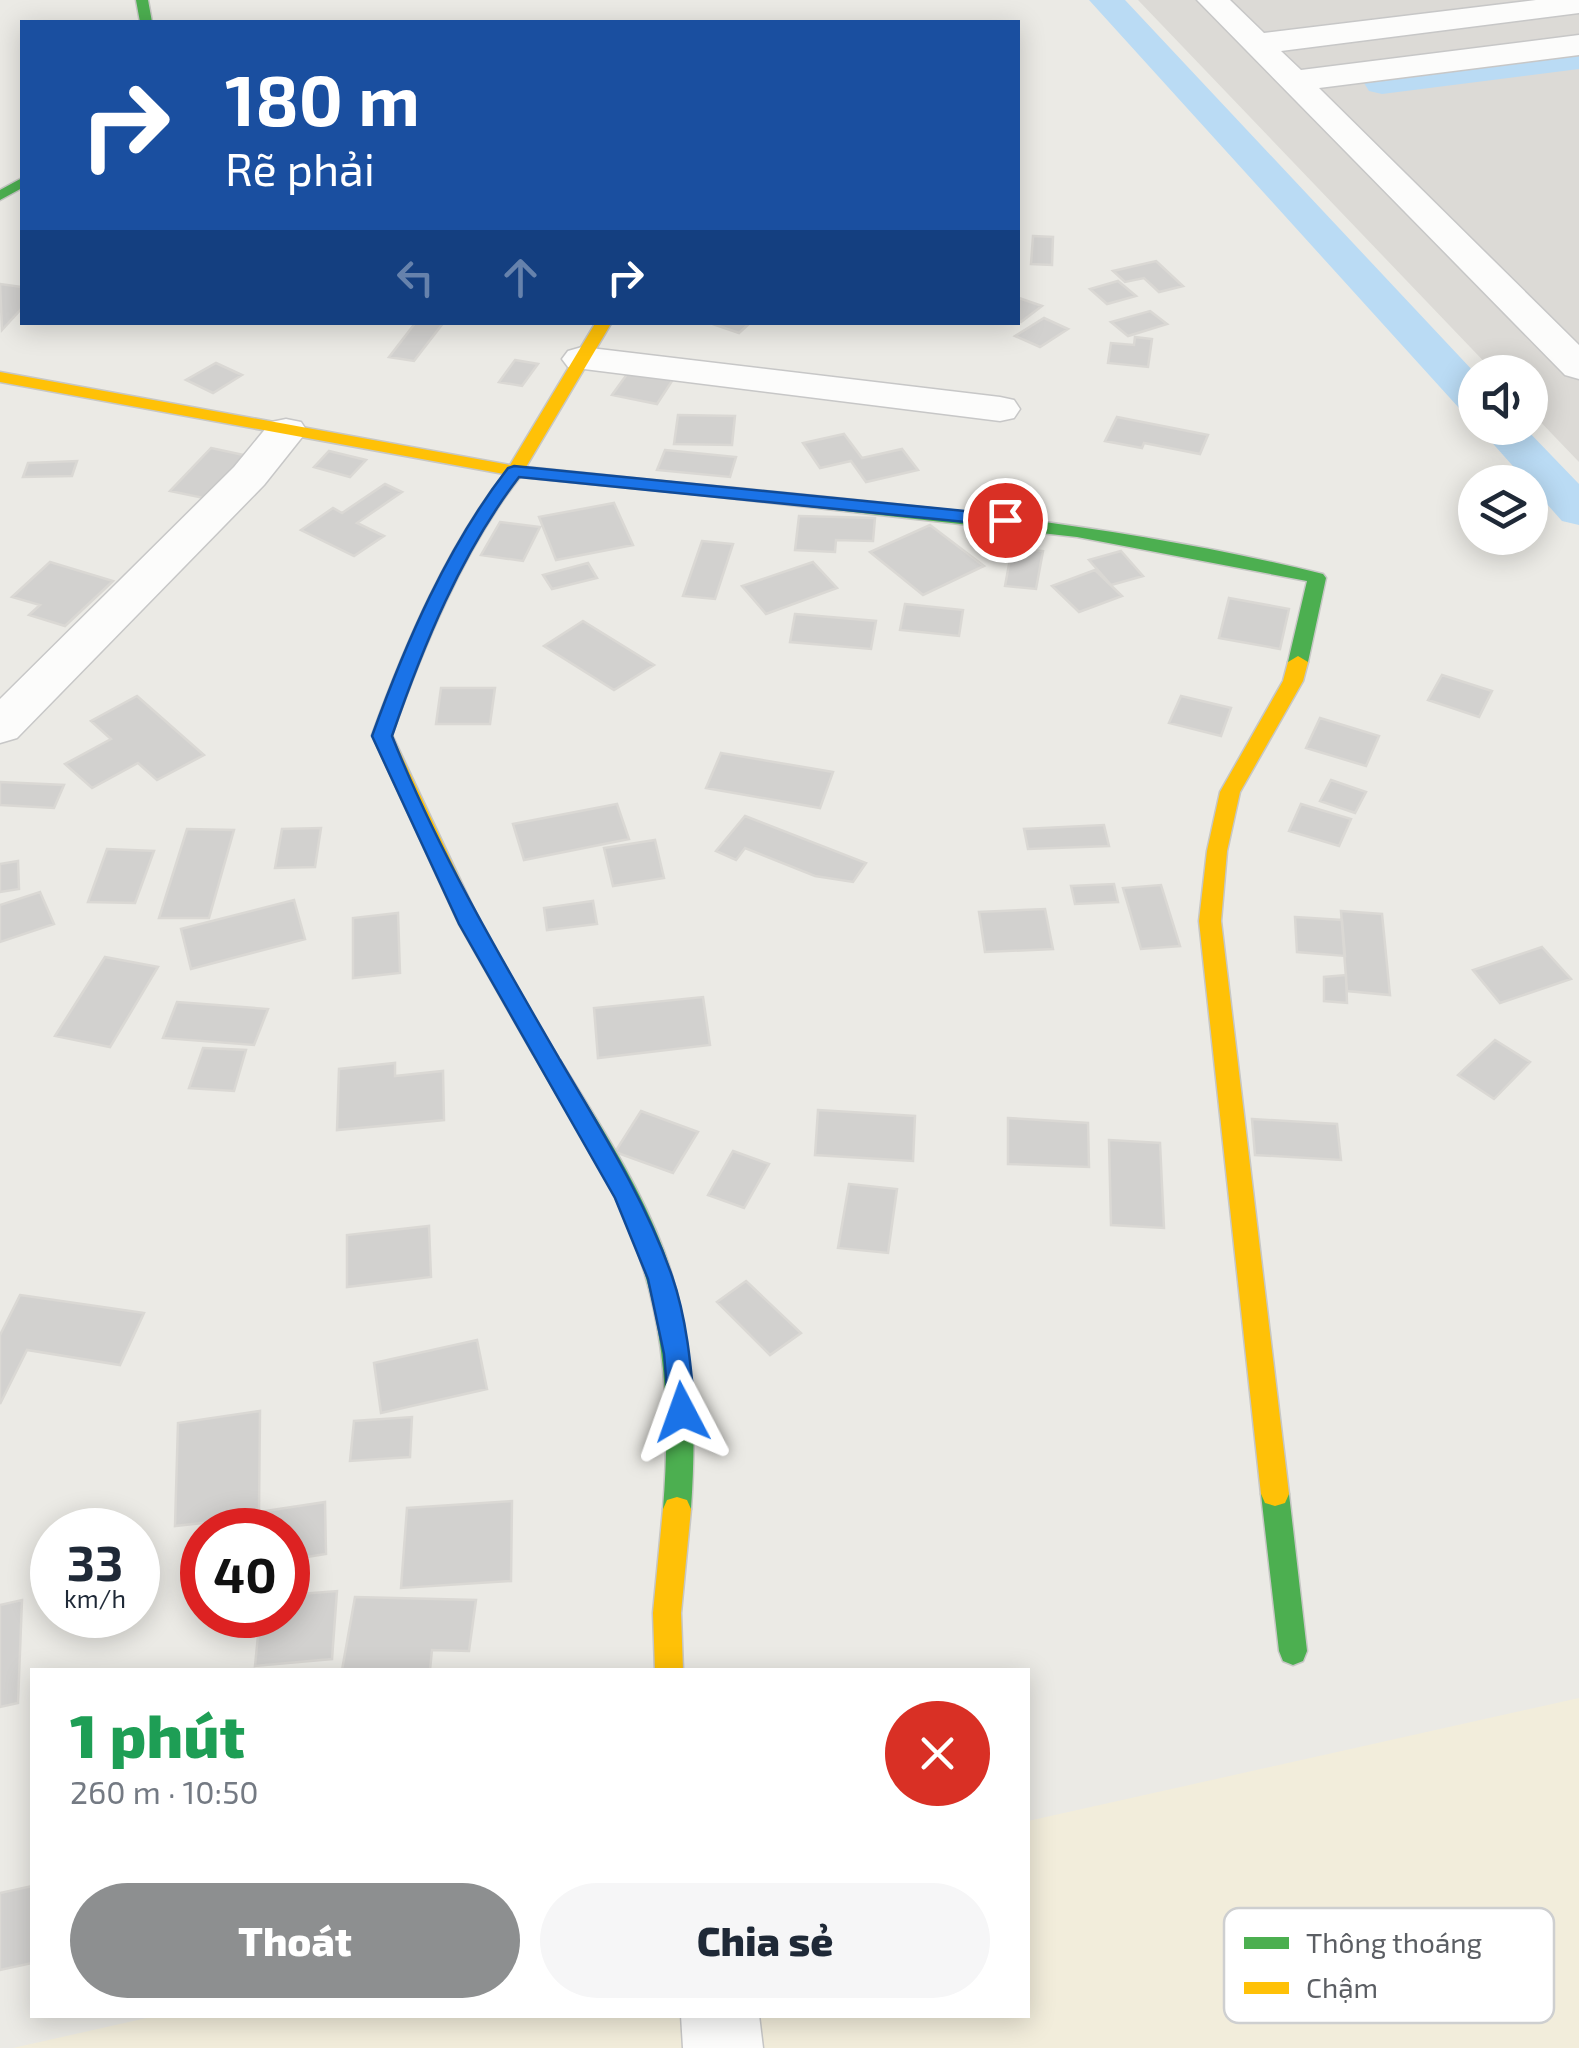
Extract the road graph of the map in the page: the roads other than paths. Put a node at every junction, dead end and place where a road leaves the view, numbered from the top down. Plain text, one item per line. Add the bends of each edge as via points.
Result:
1 (1212, 0) edge
2 (1579, 4) edge
3 (1256, 44) junction
4 (1579, 45) edge
5 (1294, 81) junction
6 (602, 325) edge
7 (582, 359) junction
8 (1579, 367) edge
9 (0, 377) edge
10 (1000, 410) dead end
11 (286, 431) junction
12 (514, 471) junction
13 (0, 727) edge
14 (1293, 1651) dead end
15 (669, 1668) edge
16 (720, 2018) edge
17 (723, 2048) edge

1 - 3 street
2 - 3 street
3 - 5 street
4 - 5 street
5 - 8 street
6 - 7 street
7 - 10 street
7 - 12 street
9 - 11 street
11 - 12 street
11 - 13 street
12 - 14 street via 1042,524 1317,578 1293,682 1230,792 1210,921
12 - 15 street via 486,508 432,611 382,736 470,924 626,1195 661,1279 681,1383 683,1440 667,1613
16 - 17 street

